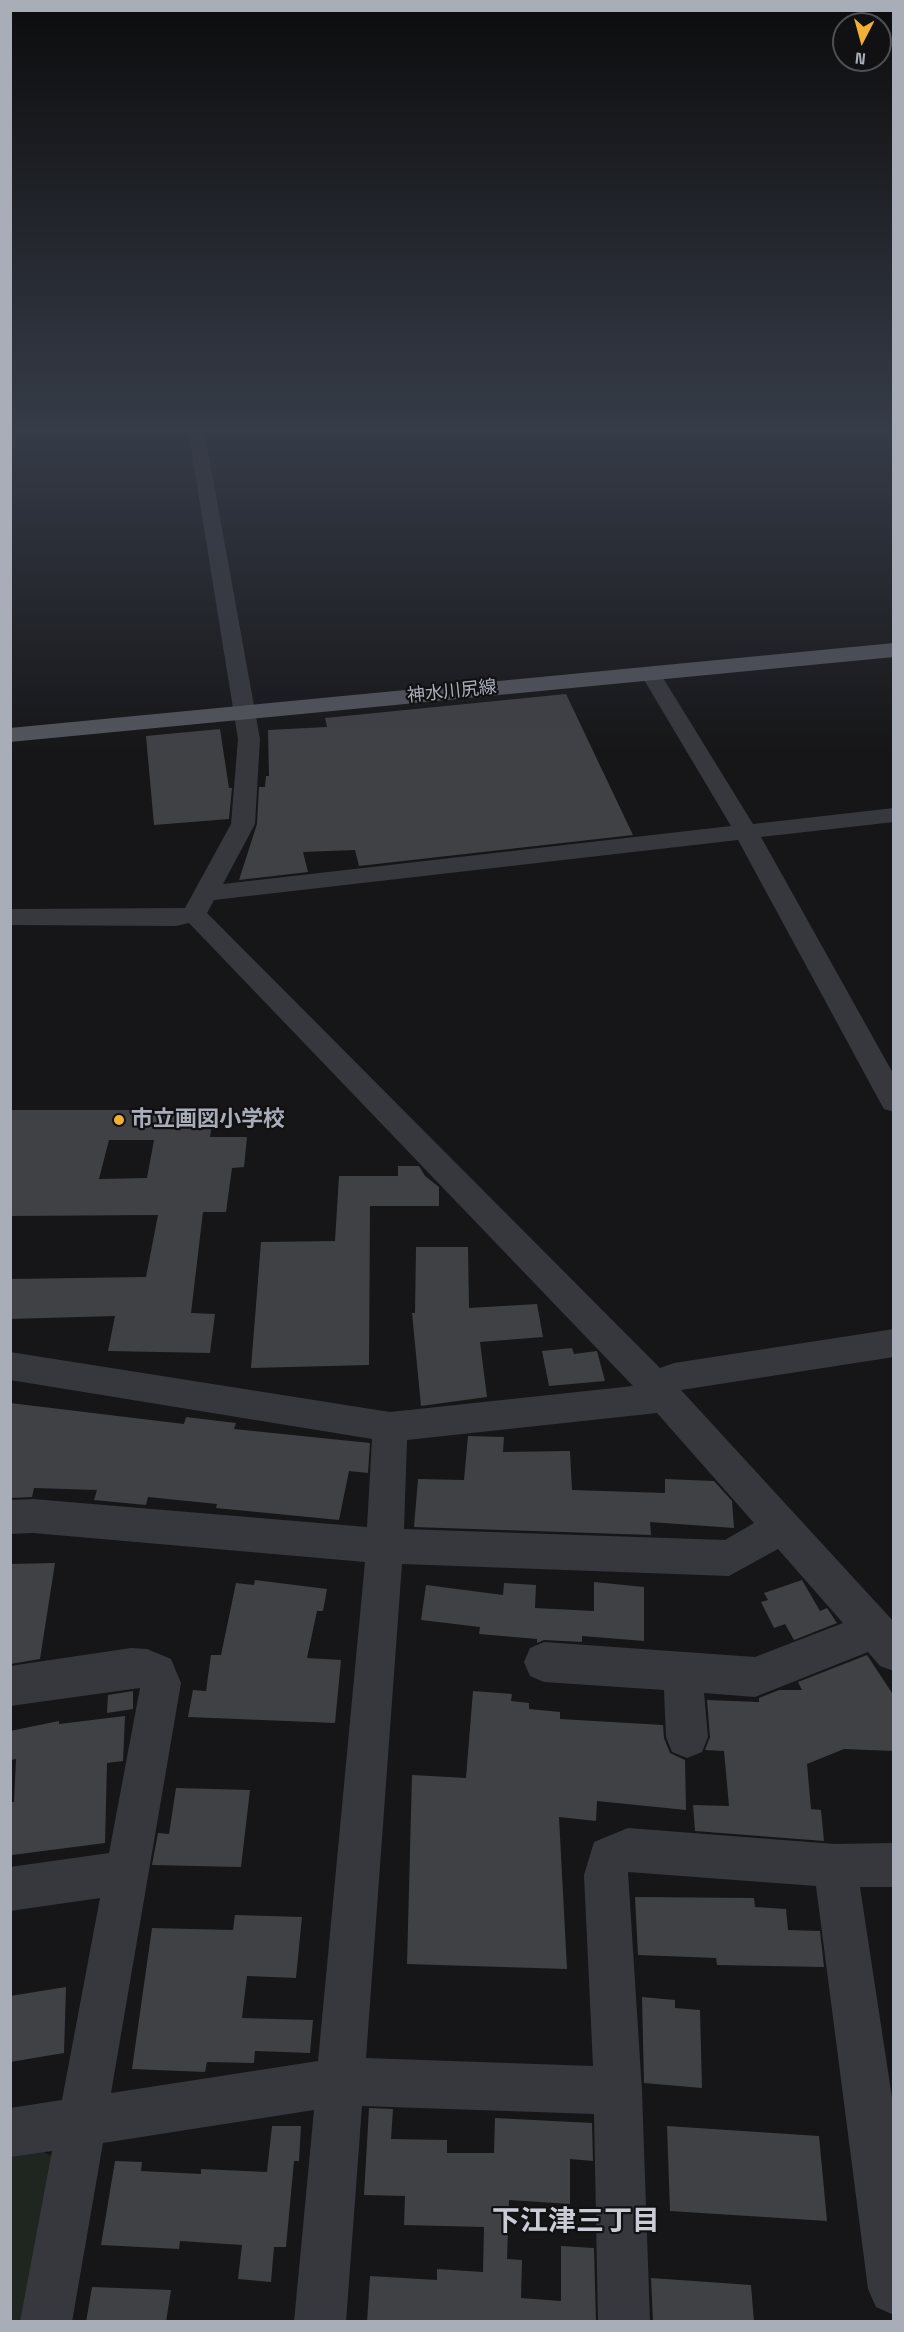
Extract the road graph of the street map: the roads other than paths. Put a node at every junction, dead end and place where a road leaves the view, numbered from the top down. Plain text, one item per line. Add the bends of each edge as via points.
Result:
1 (214, 538) edge
2 (894, 650) edge
3 (650, 673) junction
4 (244, 713) junction
5 (10, 735) edge
6 (894, 815) edge
7 (746, 832) junction
8 (200, 903) junction
9 (10, 917) edge
10 (894, 1102) edge
11 (894, 1343) edge
12 (10, 1366) edge
13 (660, 1392) junction
14 (390, 1427) junction
15 (10, 1517) edge
16 (783, 1526) junction
17 (385, 1546) junction
18 (884, 1641) edge
19 (544, 1662) dead end
20 (683, 1673) junction
21 (10, 1686) edge
22 (687, 1737) dead end
23 (894, 1865) edge
24 (835, 1866) junction
25 (128, 1872) junction
26 (10, 1890) edge
27 (342, 2081) junction
28 (618, 2091) junction
29 (83, 2121) junction
30 (10, 2133) edge
31 (893, 2281) edge
32 (46, 2322) edge
33 (321, 2322) edge
34 (624, 2322) edge

1 - 4 street
2 - 3 main road, 神水川尻線
3 - 4 main road, 神水川尻線
3 - 7 street
4 - 5 main road, 神水川尻線
4 - 8 street via 249,739 243,824
6 - 7 street
7 - 8 street
7 - 10 street
8 - 9 street via 176,918
8 - 13 street
11 - 13 street via 674,1377
12 - 14 street
13 - 14 street
13 - 16 street
14 - 17 street
15 - 17 street
16 - 17 street via 729,1558
16 - 18 street
17 - 27 street
18 - 20 street via 755,1677
19 - 20 street
20 - 22 street
21 - 25 street via 131,1668 158,1673 160,1693
23 - 24 street
24 - 28 street via 628,1850 609,1857 606,1875
24 - 31 street
25 - 26 street
25 - 29 street
27 - 28 street
27 - 29 street
27 - 33 street
28 - 34 street
29 - 30 street
29 - 32 street

